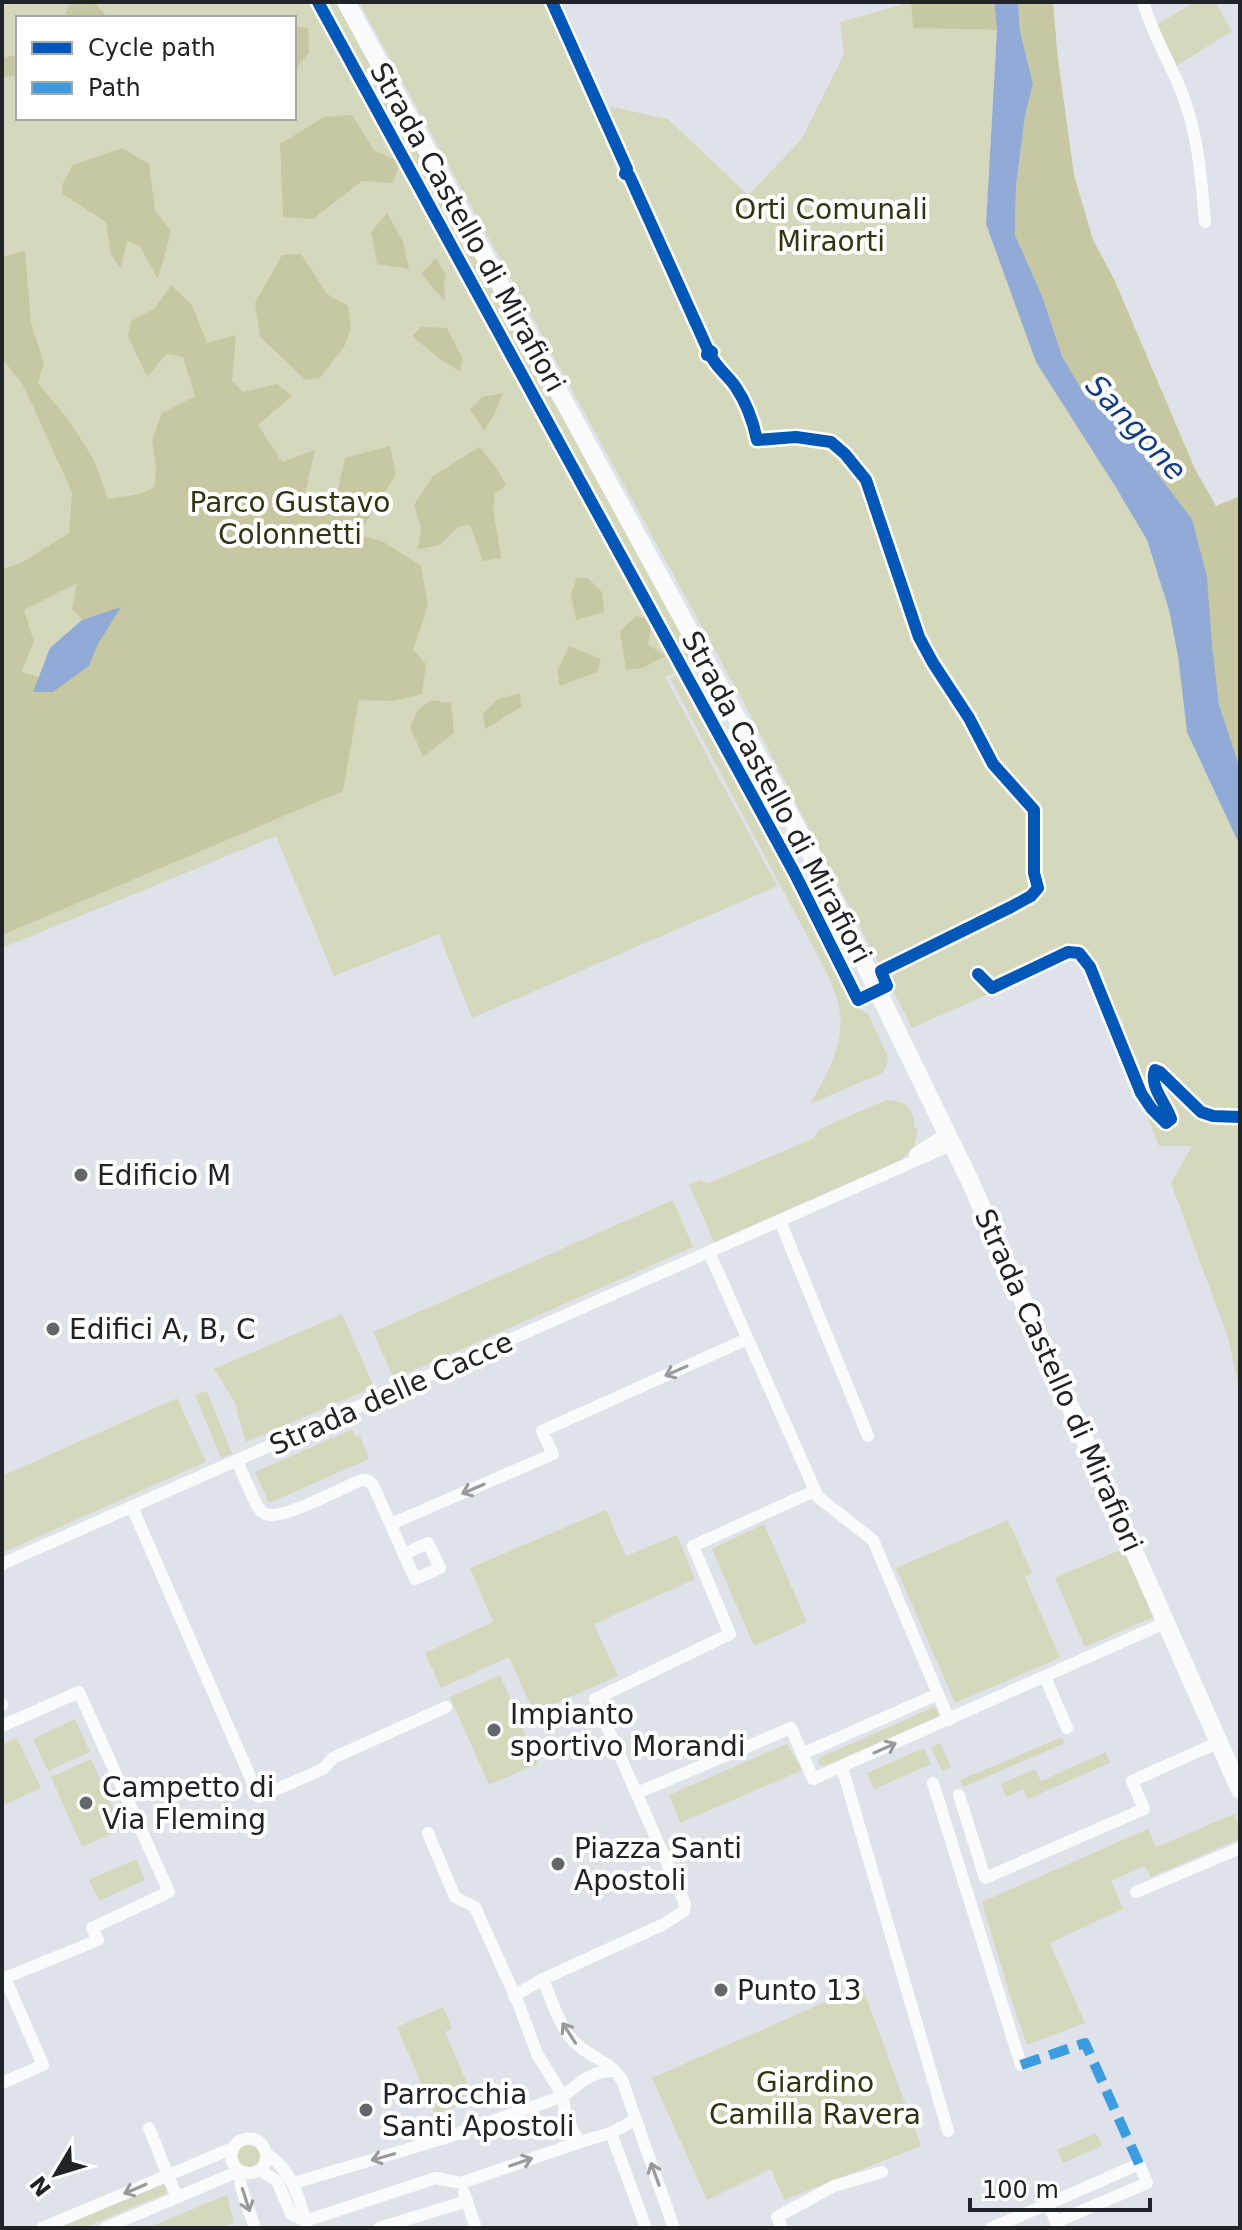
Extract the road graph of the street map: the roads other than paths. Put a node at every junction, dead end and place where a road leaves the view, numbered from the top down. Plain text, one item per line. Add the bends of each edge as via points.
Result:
1 (346, 2) edge
2 (552, 2) edge
3 (1143, 2) edge
4 (636, 191) dead end
5 (1205, 222) dead end
6 (950, 1139) junction
7 (780, 1221) junction
8 (709, 1252) junction
9 (747, 1339) junction
10 (868, 1436) dead end
11 (237, 1461) junction
12 (814, 1491) junction
13 (132, 1507) junction
14 (391, 1524) junction
15 (404, 1554) dead end
16 (2, 1564) edge
17 (1167, 1622) junction
18 (1045, 1677) junction
19 (938, 1694) junction
20 (446, 1707) dead end
21 (949, 1720) junction
22 (2, 1726) edge
23 (1067, 1728) dead end
24 (1219, 1742) junction
25 (802, 1754) junction
26 (842, 1767) junction
27 (933, 1783) dead end
28 (1240, 1790) edge
29 (637, 1793) junction
30 (959, 1795) dead end
31 (428, 1833) dead end
32 (1240, 1848) edge
33 (1136, 1892) dead end
34 (543, 1979) junction
35 (514, 1996) junction
36 (1021, 2065) dead end
37 (614, 2070) junction
38 (2, 2083) edge
39 (563, 2096) junction
40 (635, 2120) junction
41 (149, 2128) dead end
42 (948, 2131) dead end
43 (611, 2133) junction
44 (580, 2142) junction
45 (233, 2148) junction
46 (267, 2154) junction
47 (260, 2170) junction
48 (239, 2171) junction
49 (882, 2172) dead end
50 (168, 2176) junction
51 (294, 2183) junction
52 (461, 2183) junction
53 (177, 2198) junction
54 (467, 2201) junction
55 (1048, 2204) junction
56 (306, 2225) edge
57 (1058, 2225) edge
58 (42, 2228) edge
59 (105, 2228) edge
60 (255, 2228) edge
61 (379, 2228) edge
62 (476, 2228) edge
63 (646, 2228) edge
64 (674, 2228) edge
65 (782, 2228) edge
66 (991, 2228) edge

1 - 6 street, Strada Castello di Mirafiori via 810,852
2 - 4 street
3 - 5 street via 1195,134
6 - 7 street, Strada delle Cacce via 933,1154 913,1158
6 - 17 street, Strada Castello di Mirafiori
7 - 8 street, Strada delle Cacce
7 - 10 street
8 - 9 street
8 - 11 street, Strada delle Cacce
9 - 12 street
9 -> 14 street via 542,1431 553,1454
11 - 13 street, Strada delle Cacce
11 - 14 street via 265,1514 287,1512 365,1480 373,1485
12 - 19 street via 873,1540
12 - 29 street via 693,1546 730,1634 595,1699
13 - 16 street, Strada delle Cacce
13 - 20 street via 259,1797
14 - 15 street
17 - 18 street
17 - 24 street, Strada Castello di Mirafiori
18 - 21 street
18 - 23 street
19 - 21 street
19 - 25 street
26 -> 21 street
22 - 38 street via 79,1692 169,1892 92,1928 98,1940 5,1978 43,2065
24 - 28 street, Strada Castello di Mirafiori
24 - 30 street via 1132,1781 1144,1809 985,1878
25 - 26 street via 813,1779
25 - 29 street via 791,1728
26 - 42 street
27 - 36 street
29 - 34 street via 684,1911
31 - 35 street via 455,1897 475,1907
32 - 33 street
34 - 35 street
37 -> 34 street via 568,2036
35 - 39 street via 537,2054
37 - 39 street via 585,2079
37 - 40 street
39 - 44 street
39 -> 51 street
40 - 43 street
64 -> 40 street
41 - 50 street
43 - 44 street
43 - 63 street
52 -> 44 street
45 - 46 street via 242,2139 253,2138
45 - 48 street via 232,2163
45 - 50 street
46 - 47 street
46 - 51 street
47 - 48 street
47 - 56 street via 277,2181 291,2214
48 - 53 street
48 -> 60 street
49 - 65 street via 834,2186 777,2217
50 - 53 street
50 -> 58 street
51 - 56 street
52 - 54 street
52 - 56 street via 436,2178
53 - 59 street
54 - 61 street
54 - 62 street
55 - 57 street
55 - 57 street via 1139,2164 1147,2183
55 - 66 street

